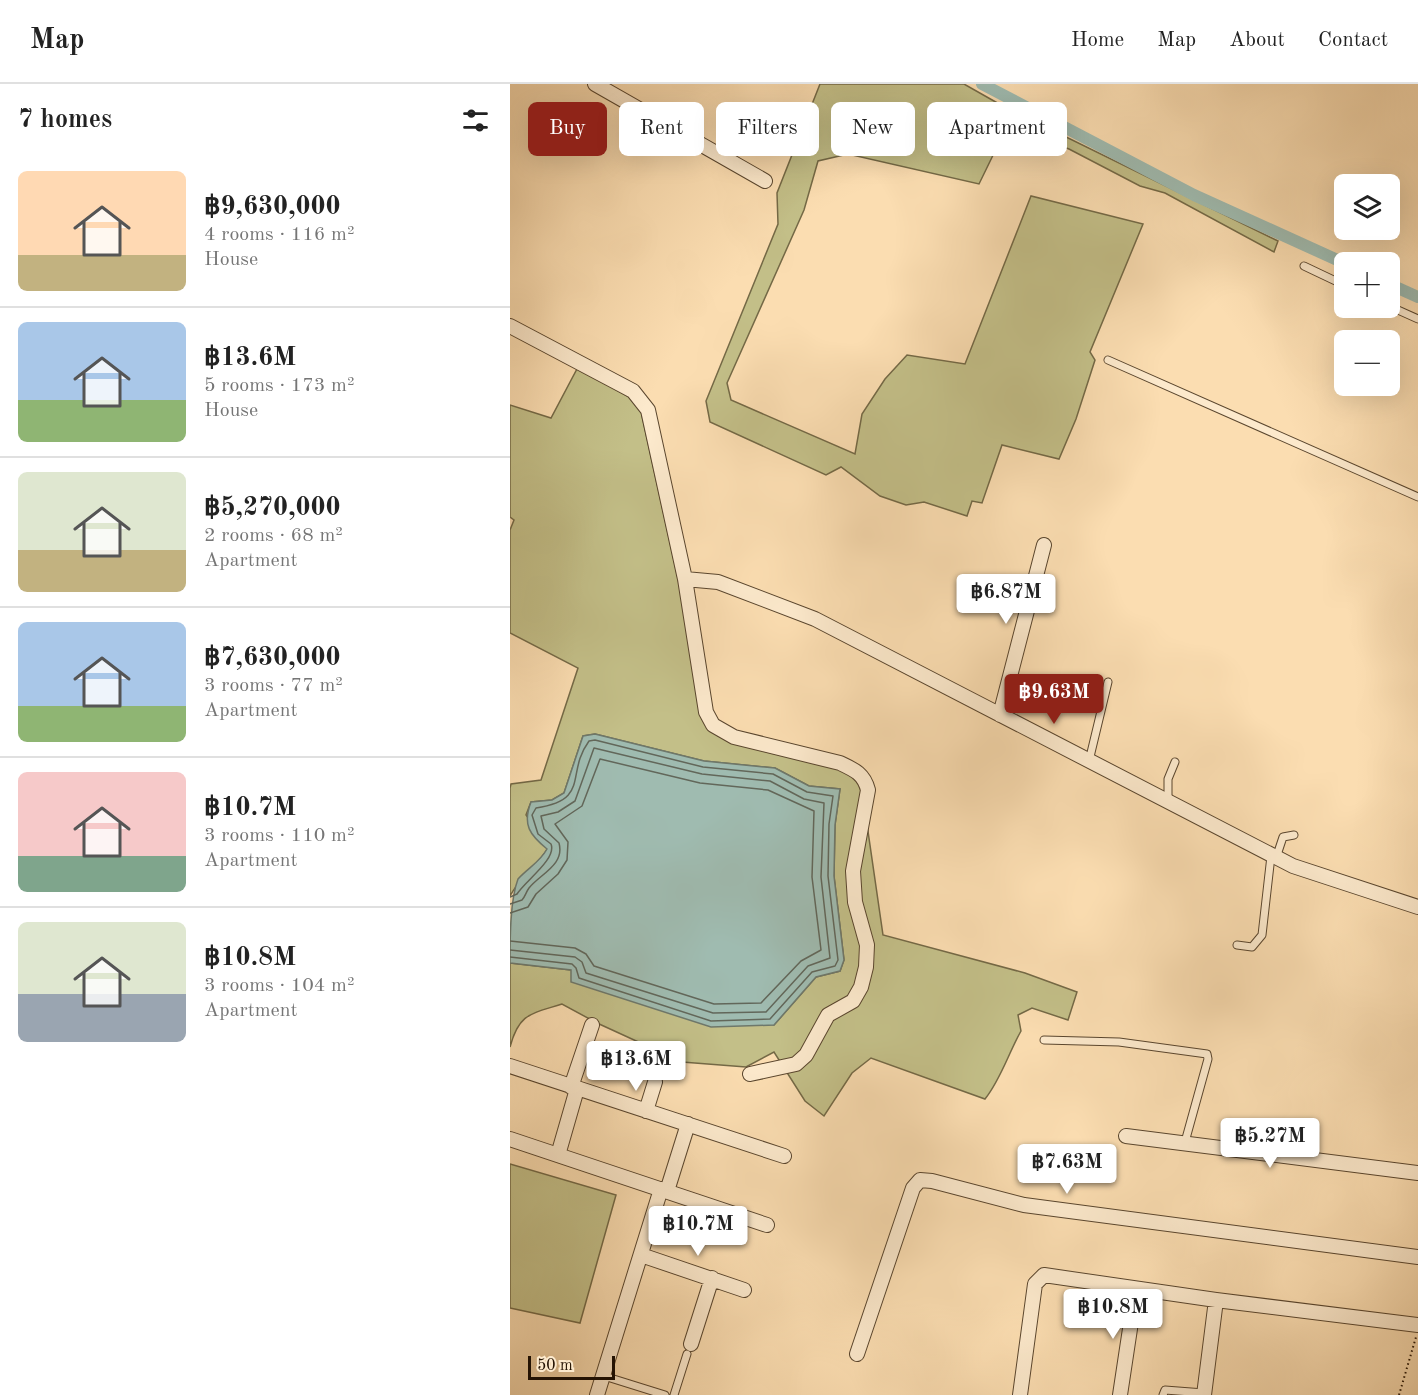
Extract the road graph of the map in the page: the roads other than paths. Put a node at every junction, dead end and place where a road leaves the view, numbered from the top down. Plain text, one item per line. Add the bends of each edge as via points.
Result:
1 (595, 84) edge
2 (765, 181) dead end
3 (1304, 266) dead end
4 (1334, 280) edge
5 (1400, 311) edge
6 (1418, 319) edge
7 (510, 326) edge
8 (1108, 360) dead end
9 (1418, 497) edge
10 (1044, 545) dead end
11 (685, 579) junction
12 (1108, 682) dead end
13 (1000, 714) junction
14 (1089, 761) junction
15 (1175, 762) dead end
16 (1168, 801) junction
17 (1294, 835) dead end
18 (1275, 855) junction
19 (1418, 907) edge
20 (1237, 945) dead end
21 (592, 1025) dead end
22 (1044, 1040) dead end
23 (510, 1066) edge
24 (750, 1074) dead end
25 (655, 1082) dead end
26 (574, 1088) junction
27 (646, 1111) junction
28 (688, 1124) junction
29 (1126, 1136) dead end
30 (510, 1139) edge
31 (1185, 1142) junction
32 (558, 1155) junction
33 (784, 1156) dead end
34 (1418, 1173) edge
35 (664, 1190) junction
36 (767, 1225) dead end
37 (641, 1255) junction
38 (1418, 1257) edge
39 (712, 1278) junction
40 (1136, 1289) junction
41 (744, 1290) dead end
42 (1216, 1300) junction
43 (1418, 1325) edge
44 (689, 1349) joint
45 (857, 1354) dead end
46 (604, 1376) junction
47 (1204, 1394) edge
48 (597, 1395) edge
49 (665, 1395) edge
50 (674, 1395) edge
51 (1020, 1395) edge
52 (1120, 1395) edge
53 (1163, 1395) edge

1 - 2 street
3 - 4 lane
5 - 6 lane
7 - 11 street via 633,391 643,400
8 - 9 lane
10 - 13 street
11 - 13 street via 718,582 815,619
11 - 24 street via 706,712 713,725 734,736 840,763 866,779 868,790 853,871 855,902 867,957 861,987 853,1001 828,1015 811,1049 796,1064
12 - 14 lane
13 - 14 street
14 - 16 street
15 - 16 lane via 1168,779
16 - 18 street
17 - 18 lane via 1286,835
18 - 19 street via 1307,872
18 - 20 lane via 1262,935 1252,947
21 - 26 street
22 - 31 lane via 1119,1042 1207,1054
23 - 26 street
25 - 27 street
26 - 27 street
26 - 32 street
27 - 28 street
28 - 33 street
28 - 35 street
29 - 31 street
30 - 32 street
31 - 34 street
32 - 35 street
35 - 36 street
35 - 37 street
37 - 39 street
37 - 46 street
38 - 45 street via 1024,1205 920,1180
39 - 41 street
39 - 44 street
40 - 42 street
40 - 51 street via 1044,1275 1038,1279
40 - 52 street
42 - 43 street
42 - 47 street
44 - 50 lane
46 - 48 street
46 - 49 lane
47 - 53 lane via 1171,1389

